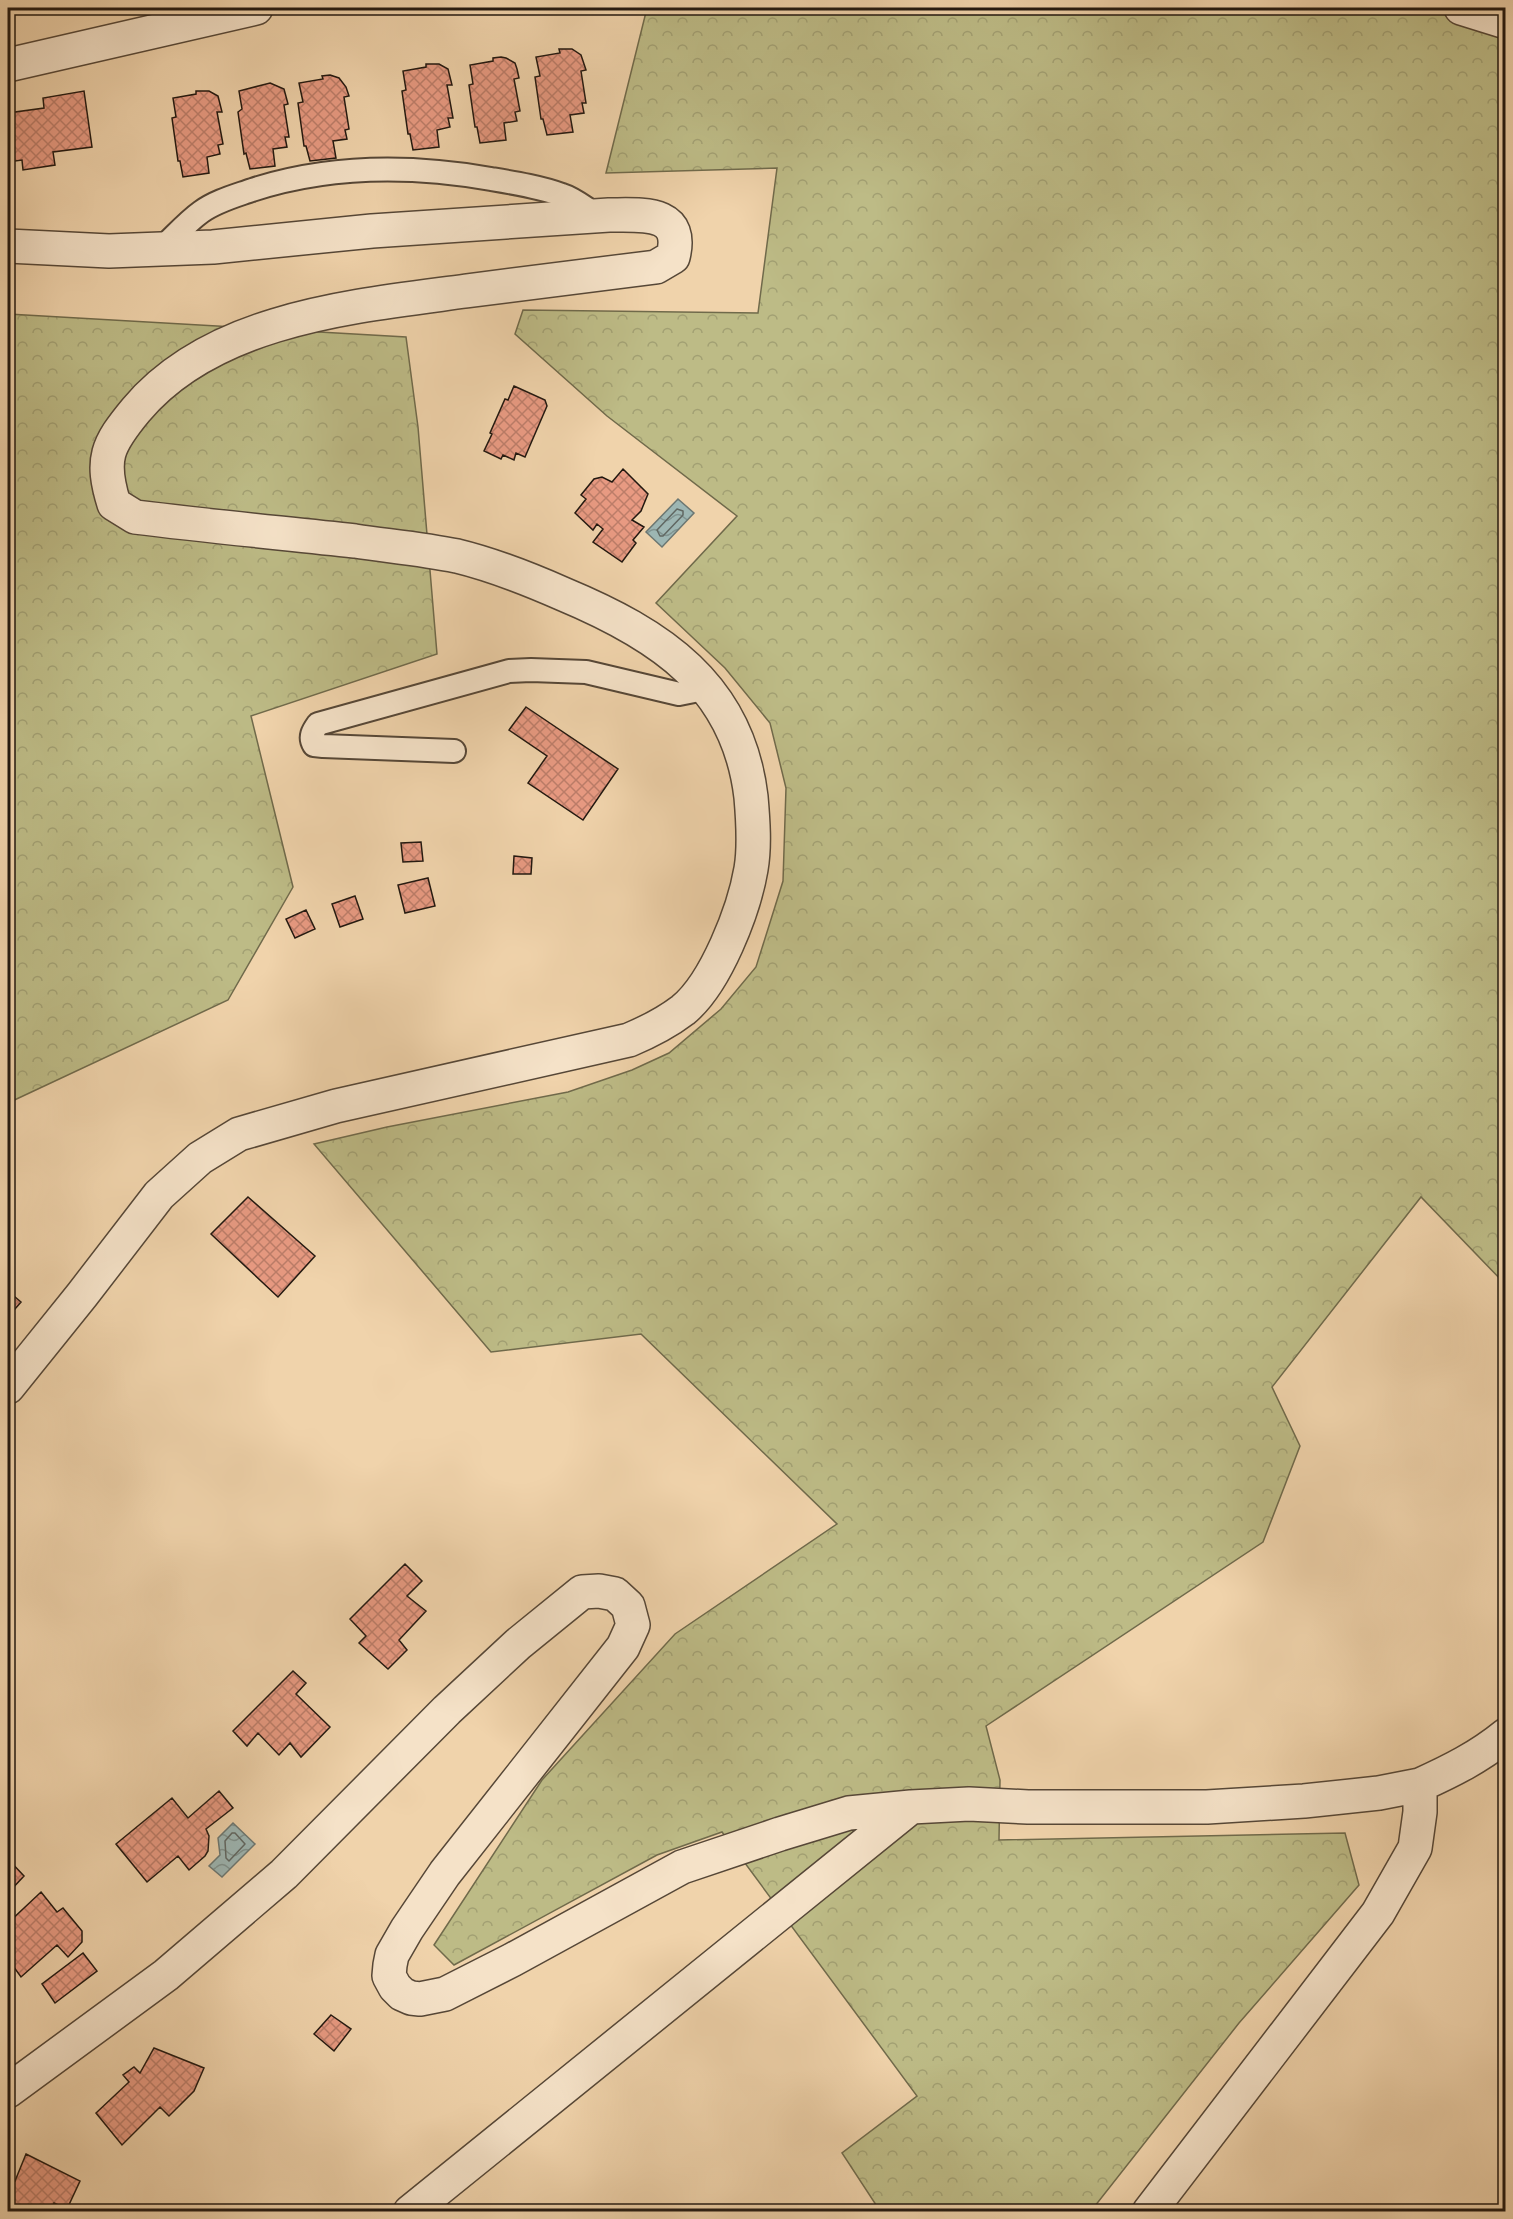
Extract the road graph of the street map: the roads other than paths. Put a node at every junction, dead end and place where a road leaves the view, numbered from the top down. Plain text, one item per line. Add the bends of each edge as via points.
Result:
1 (256, 8) edge
2 (1461, 8) edge
3 (1506, 22) edge
4 (8, 65) edge
5 (598, 216) junction
6 (8, 246) edge
7 (161, 249) junction
8 (704, 684) junction
9 (454, 751) dead end
10 (8, 1387) edge
11 (1506, 1736) edge
12 (1420, 1785) junction
13 (911, 1807) junction
14 (8, 2091) edge
15 (410, 2211) edge
16 (1149, 2211) edge

1 - 4 street
2 - 3 street
5 - 7 street
5 - 7 lane via 564,195 523,184 407,169 338,172 299,177 230,197 202,211
5 - 8 street via 642,215 660,219 671,226 676,243 673,257 656,267 387,301 317,315 214,349 184,366 143,402 119,431 108,450 106,480 114,504 135,517 409,548 457,556 521,576 634,629 685,665
6 - 7 street via 109,252
8 - 9 lane via 679,694 586,672 509,671 318,724 311,741 322,746
8 - 10 street via 727,716 748,772 752,860 747,892 735,926 714,969 685,1009 629,1040 336,1106 239,1134 200,1158 159,1195
11 - 12 street via 1456,1769
12 - 13 street via 1358,1796 1207,1807
12 - 16 street via 1415,1848 1378,1913
13 - 14 street via 849,1814 682,1867 445,1994 420,1999 402,1994 389,1976 392,1955 407,1929 445,1873 623,1647 633,1625 628,1606 615,1594 582,1592 447,1710 284,1874 166,1975
13 - 15 street

